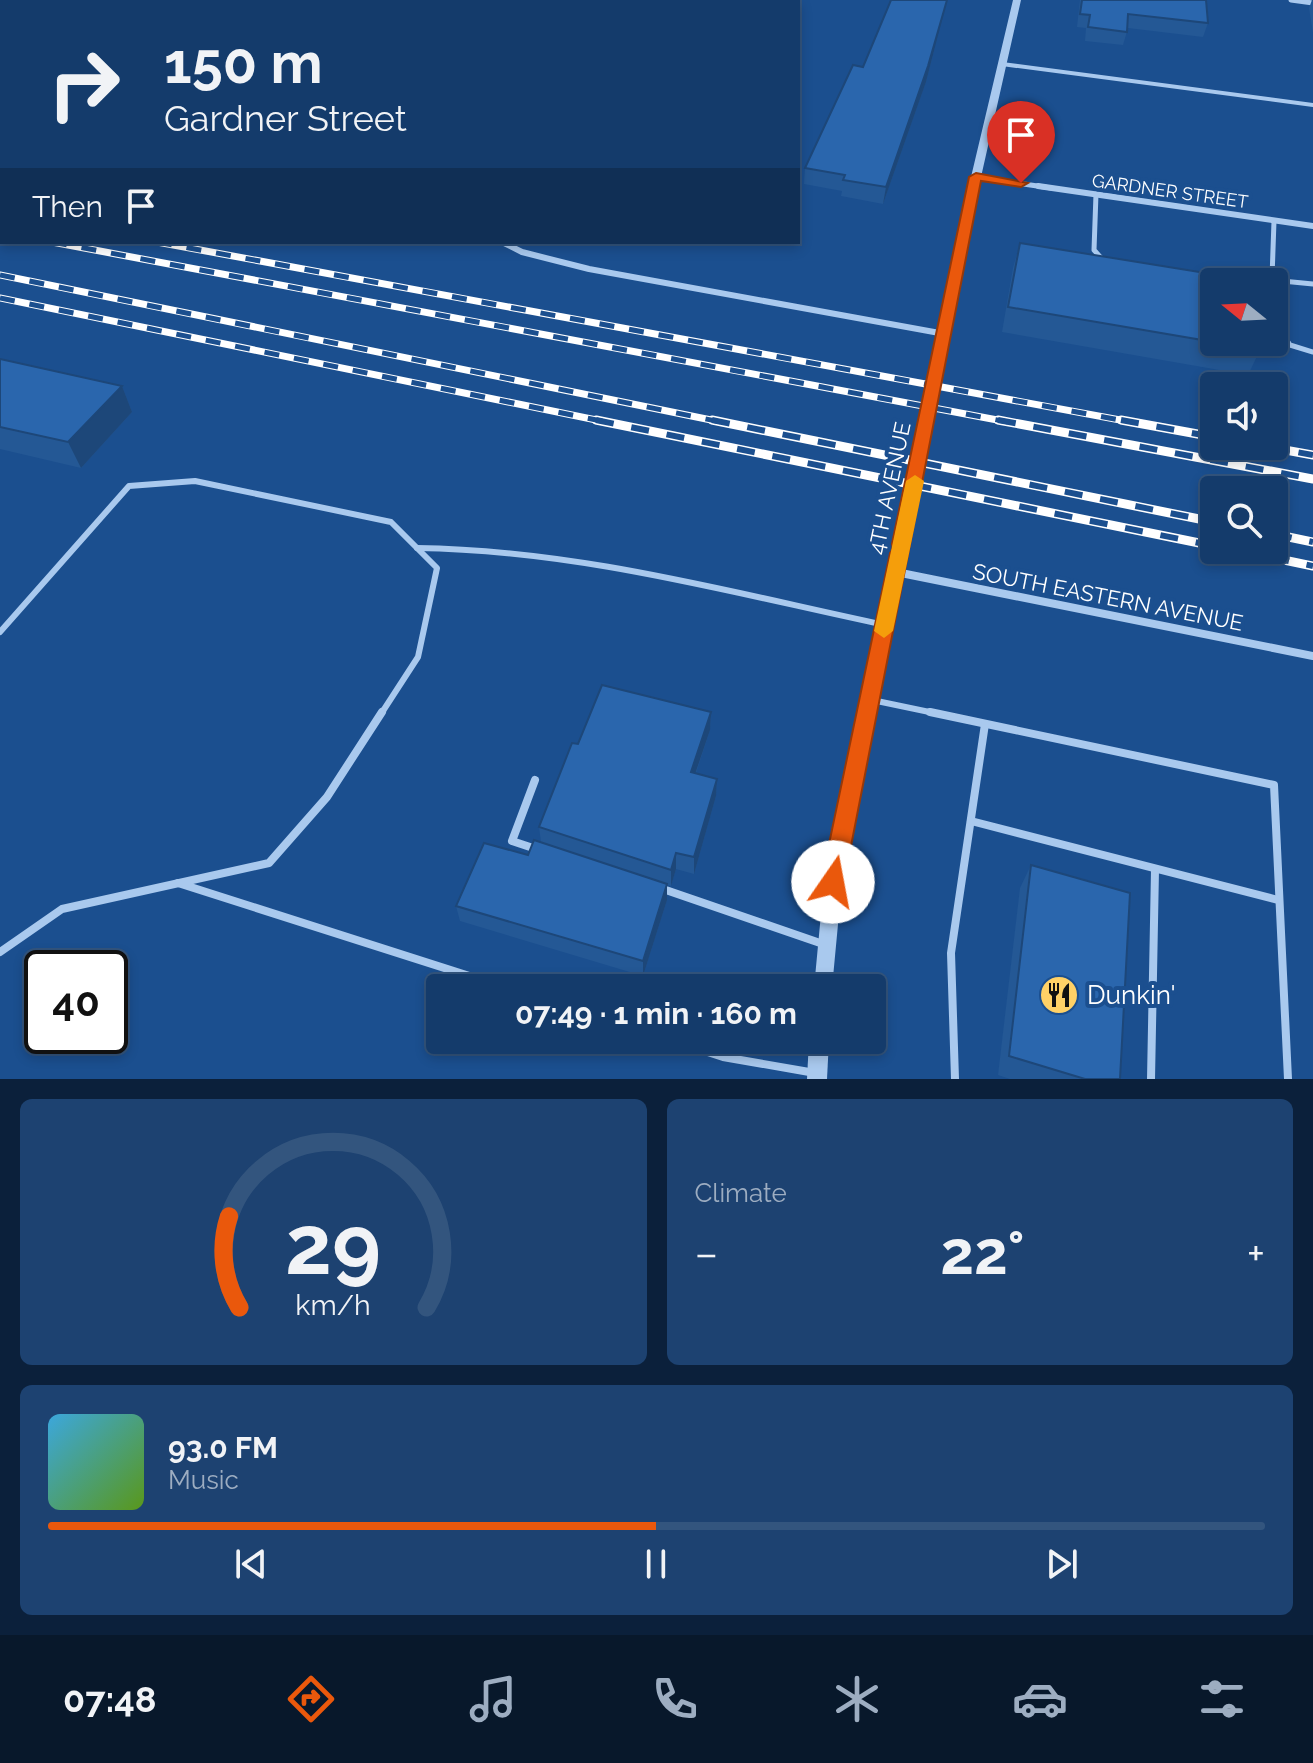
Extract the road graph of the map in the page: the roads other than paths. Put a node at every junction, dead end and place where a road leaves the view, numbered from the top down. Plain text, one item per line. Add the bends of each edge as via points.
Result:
1 (1017, 0) edge
2 (1291, 0) edge
3 (1313, 3) edge
4 (1002, 64) junction
5 (1313, 105) edge
6 (976, 177) junction
7 (1096, 194) junction
8 (1274, 221) junction
9 (1313, 226) edge
10 (506, 244) edge
11 (1111, 262) edge
12 (1272, 268) edge
13 (1288, 282) edge
14 (1313, 284) edge
15 (945, 334) junction
16 (1288, 342) edge
17 (1313, 352) edge
18 (417, 548) junction
19 (896, 572) junction
20 (885, 625) junction
21 (0, 632) edge
22 (1313, 656) edge
23 (870, 699) junction
24 (985, 724) junction
25 (535, 780) dead end
26 (971, 821) junction
27 (555, 855) edge
28 (1155, 870) junction
29 (175, 882) junction
30 (656, 887) edge
31 (1278, 900) junction
32 (827, 945) junction
33 (0, 952) edge
34 (463, 974) edge
35 (824, 974) edge
36 (714, 1054) edge
37 (818, 1054) edge
38 (816, 1076) edge
39 (955, 1079) edge
40 (1151, 1079) edge
41 (1288, 1079) edge

1 - 4 street, 4TH AVENUE
2 - 3 street
4 - 5 lane
4 - 6 street, 4TH AVENUE
6 - 7 street, GARDNER STREET
6 - 15 street, 4TH AVENUE
7 - 8 street, GARDNER STREET
7 - 11 lane via 1094,250
8 - 9 street, GARDNER STREET
8 - 12 lane
10 - 15 street via 589,269
13 - 14 lane
15 - 19 street, 4TH AVENUE
16 - 17 lane
18 - 20 lane via 460,547 587,561
18 - 21 lane via 391,522 195,481 129,486
18 - 29 lane via 437,568 418,657 327,797 269,863
19 - 20 street, 4TH AVENUE
19 - 22 street, SOUTH EASTERN AVENUE
20 - 23 street, 4TH AVENUE
23 - 24 lane
23 - 32 street, 4TH AVENUE via 833,882
24 - 26 lane
24 - 31 lane via 1274,785
25 - 27 lane via 512,841
26 - 28 lane
26 - 39 lane via 951,953
28 - 31 lane
28 - 40 lane
29 - 33 lane via 62,909
29 - 34 lane
30 - 32 lane
31 - 41 lane
32 - 35 street, 4TH AVENUE
36 - 38 lane
37 - 38 street

